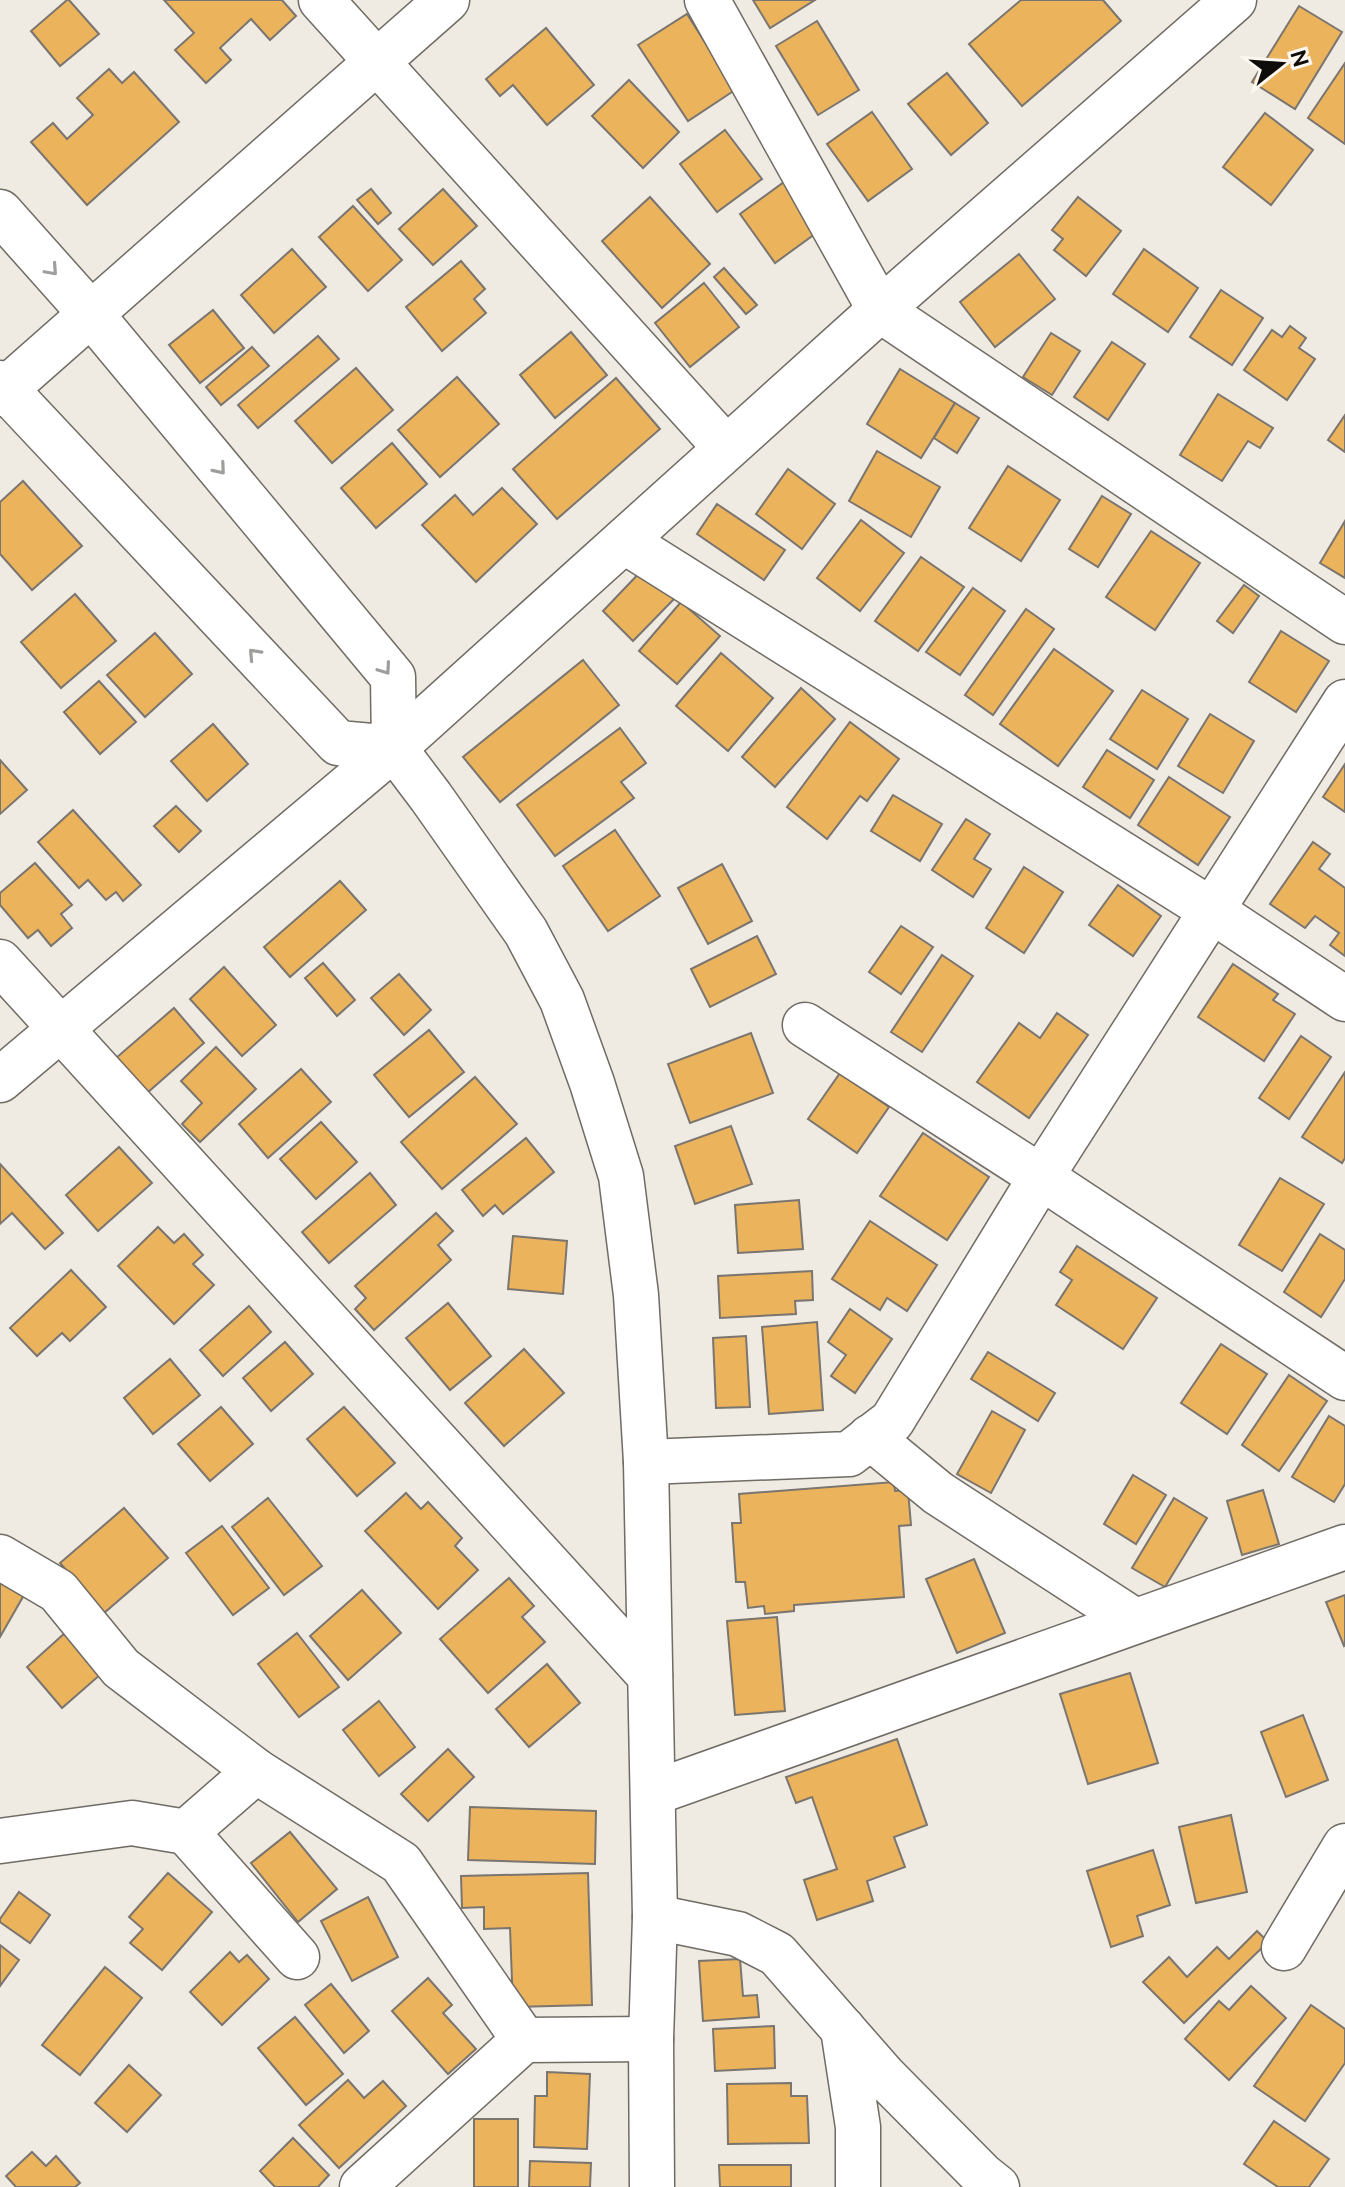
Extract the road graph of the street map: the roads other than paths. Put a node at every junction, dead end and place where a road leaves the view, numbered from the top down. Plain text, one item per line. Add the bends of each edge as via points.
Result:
1 (321, 0) edge
2 (447, 0) edge
3 (707, 0) edge
4 (1234, 0) edge
5 (377, 62) junction
6 (0, 212) edge
7 (880, 310) junction
8 (91, 314) junction
9 (2, 389) edge
10 (726, 448) junction
11 (624, 541) junction
12 (1345, 622) edge
13 (1345, 702) edge
14 (394, 748) junction
15 (1211, 910) junction
16 (0, 962) edge
17 (1345, 999) edge
18 (805, 1025) dead end
19 (60, 1030) junction
20 (0, 1080) edge
21 (1041, 1177) junction
22 (1345, 1378) edge
23 (870, 1437) junction
24 (646, 1462) junction
25 (1345, 1547) edge
26 (0, 1557) edge
27 (1135, 1621) junction
28 (650, 1676) junction
29 (256, 1771) junction
30 (653, 1793) junction
31 (186, 1832) junction
32 (0, 1841) edge
33 (1345, 1846) edge
34 (655, 1917) junction
35 (1284, 1948) dead end
36 (297, 1957) dead end
37 (843, 2029) junction
38 (651, 2039) junction
39 (524, 2040) junction
40 (988, 2183) edge
41 (362, 2187) edge
42 (652, 2187) edge
43 (858, 2187) edge

1 - 5 street
2 - 5 street
3 - 7 street
4 - 7 street
5 - 8 street
5 - 10 street
6 -> 8 street
7 - 10 street
7 - 12 street
8 - 9 street
8 -> 14 street via 393,677
14 -> 9 street via 338,743
10 - 11 street
11 - 14 street
11 - 15 street
13 - 15 street
14 - 19 street
14 - 24 street via 526,932 562,1000 592,1083 621,1176 636,1295
15 - 17 street
15 - 21 street
16 - 19 street
18 - 21 street
19 - 20 street
19 - 28 street
21 - 22 street
21 - 23 street via 892,1421
23 - 24 street via 849,1454
23 - 27 street via 938,1493
24 - 28 street
25 - 27 street
26 - 29 street via 58,1591 121,1668
27 - 30 street
28 - 30 street
29 - 31 street
29 - 39 street via 401,1863
30 - 34 street
31 - 32 street via 132,1823
31 - 36 street
33 - 35 street
34 - 37 street via 738,1934 777,1954
34 - 38 street
37 - 40 street
37 - 43 street via 858,2127
38 - 39 street
38 - 42 street
39 - 41 street

